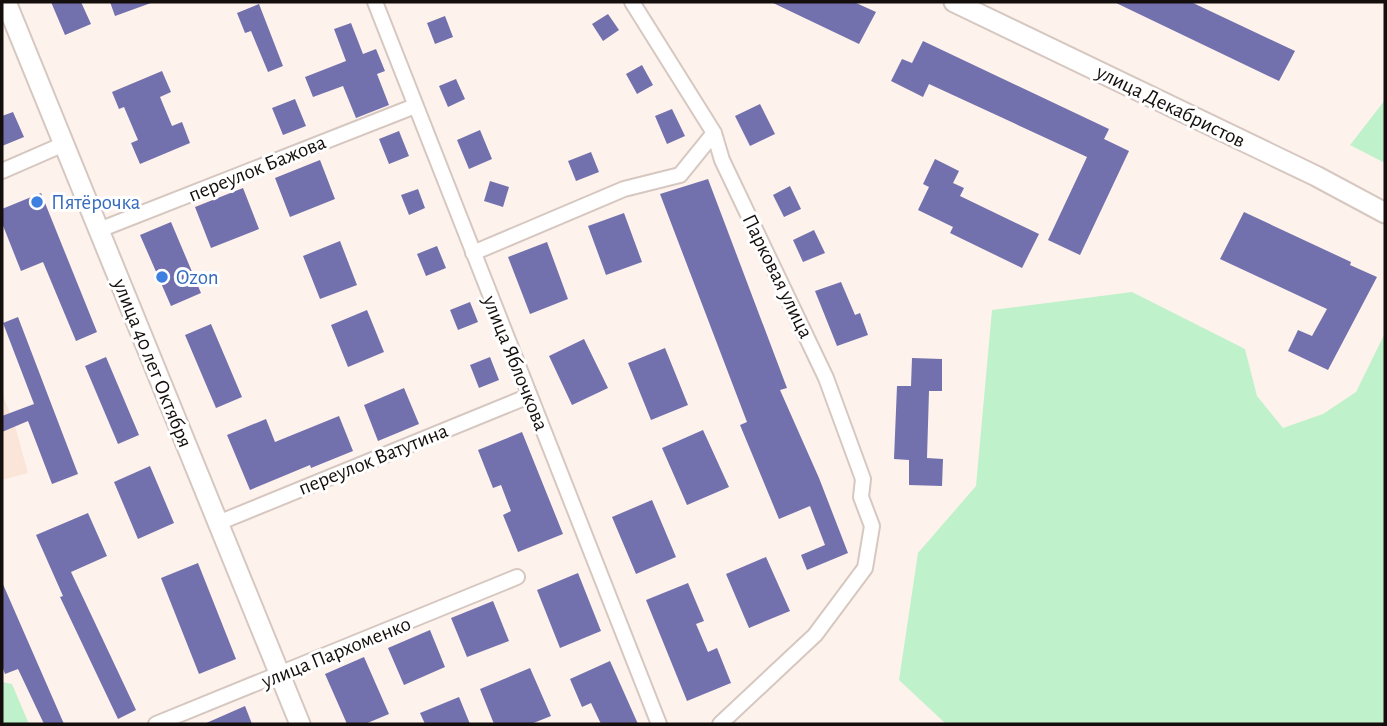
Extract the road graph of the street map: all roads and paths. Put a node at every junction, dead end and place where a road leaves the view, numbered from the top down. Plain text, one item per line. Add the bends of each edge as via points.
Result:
1 (6, 2) edge
2 (375, 2) edge
3 (632, 2) edge
4 (954, 2) edge
5 (415, 106) junction
6 (714, 133) junction
7 (64, 144) junction
8 (2, 171) edge
9 (1385, 213) edge
10 (99, 230) junction
11 (473, 253) junction
12 (529, 396) junction
13 (218, 523) junction
14 (517, 577) dead end
15 (280, 675) junction
16 (156, 724) edge
17 (300, 724) edge
18 (659, 724) edge
19 (720, 724) edge

1 - 7 street, улица 40 лет Октября
2 - 5 street, улица Яблочкова
3 - 6 street, Парковая улица
4 - 9 street, улица Декабристов
5 - 10 street, переулок Бажова
5 - 11 street, улица Яблочкова
6 - 11 street via 680,175 624,188
6 - 19 street, Парковая улица via 722,160 826,378 863,479 861,497 872,526 864,568 815,635
7 - 8 street
7 - 10 street, улица 40 лет Октября
10 - 13 street, улица 40 лет Октября
11 - 12 street, улица Яблочкова
12 - 13 street, переулок Ватутина
12 - 18 street, улица Яблочкова
13 - 15 street, улица 40 лет Октября
14 - 15 street, улица Пархоменко
15 - 16 street, улица Пархоменко
15 - 17 street, улица 40 лет Октября

